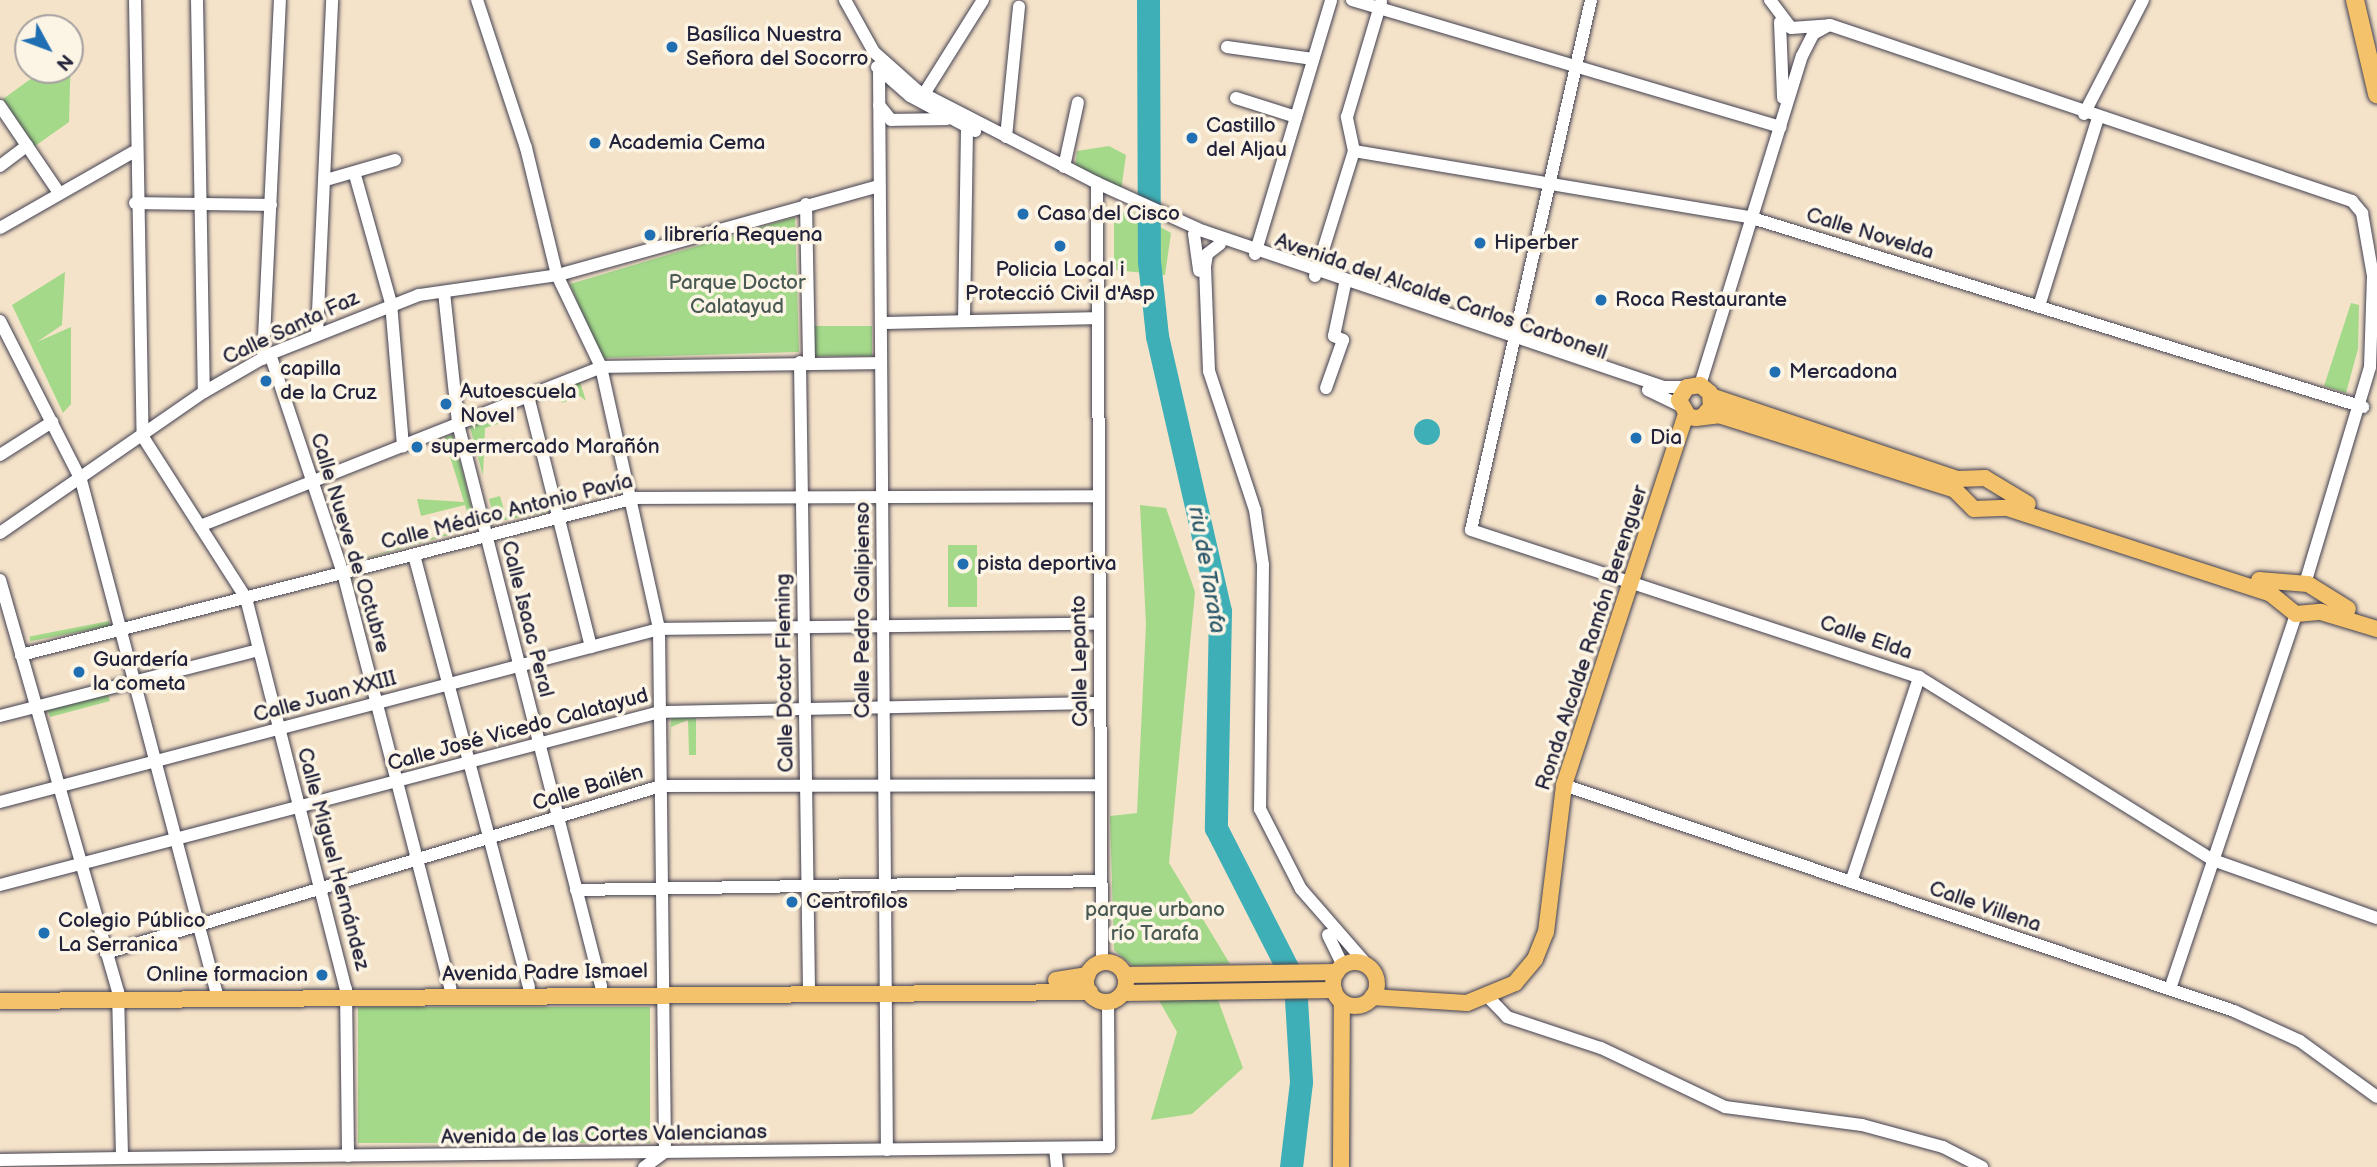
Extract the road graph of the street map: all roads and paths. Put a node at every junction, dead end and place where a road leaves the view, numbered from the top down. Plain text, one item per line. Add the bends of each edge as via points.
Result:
1 (135, 0) edge
2 (197, 0) edge
3 (280, 0) edge
4 (332, 0) edge
5 (477, 0) edge
6 (845, 0) edge
7 (982, 0) edge
8 (1331, 0) edge
9 (1352, 0) edge
10 (1591, 0) edge
11 (1770, 0) edge
12 (2143, 0) edge
13 (2355, 0) edge
14 (1381, 4) edge
15 (1019, 7) dead end
16 (1780, 22) junction
17 (1830, 25) junction
18 (868, 43) junction
19 (1227, 47) dead end
20 (1313, 60) junction
21 (1575, 68) junction
22 (879, 70) junction
23 (911, 89) junction
24 (2377, 94) edge
25 (1236, 98) dead end
26 (1078, 102) dead end
27 (879, 105) junction
28 (0, 106) edge
29 (2084, 114) junction
30 (1296, 117) junction
31 (2098, 118) junction
32 (896, 120) junction
33 (951, 120) junction
34 (1778, 126) junction
35 (967, 127) junction
36 (1006, 137) junction
37 (27, 146) junction
38 (1354, 151) junction
39 (133, 152) junction
40 (394, 160) dead end
41 (0, 166) edge
42 (1064, 167) junction
43 (355, 175) junction
44 (326, 180) junction
45 (1549, 183) junction
46 (880, 186) junction
47 (1097, 187) junction
48 (57, 190) junction
49 (135, 203) junction
50 (201, 204) junction
51 (806, 204) junction
52 (271, 205) junction
53 (1749, 217) junction
54 (0, 228) edge
55 (1195, 232) junction
56 (1220, 244) junction
57 (1256, 253) junction
58 (1316, 273) junction
59 (557, 275) junction
60 (1346, 283) junction
61 (444, 292) junction
62 (391, 303) junction
63 (2039, 306) junction
64 (1096, 318) junction
65 (964, 320) junction
66 (0, 321) edge
67 (881, 323) junction
68 (317, 334) junction
69 (1513, 340) junction
70 (267, 357) junction
71 (804, 362) junction
72 (881, 363) junction
73 (601, 367) junction
74 (1326, 388) dead end
75 (1697, 388) junction
76 (204, 392) junction
77 (528, 396) junction
78 (2363, 407) junction
79 (1682, 410) junction
80 (1703, 416) junction
81 (52, 422) junction
82 (458, 424) junction
83 (143, 438) junction
84 (403, 446) junction
85 (0, 455) edge
86 (1973, 479) junction
87 (81, 480) junction
88 (313, 481) junction
89 (1996, 490) junction
90 (1098, 496) junction
91 (800, 497) junction
92 (882, 497) junction
93 (1964, 497) junction
94 (635, 498) junction
95 (1988, 508) junction
96 (560, 517) junction
97 (200, 526) junction
98 (0, 533) edge
99 (487, 536) junction
100 (414, 555) junction
101 (344, 573) junction
102 (0, 580) edge
103 (1632, 580) junction
104 (2305, 587) junction
105 (246, 598) junction
106 (2298, 610) junction
107 (2377, 619) edge
108 (1099, 624) junction
109 (883, 626) junction
110 (802, 627) junction
111 (2377, 628) edge
112 (659, 629) junction
113 (120, 630) junction
114 (591, 647) junction
115 (259, 650) junction
116 (21, 655) junction
117 (519, 666) junction
118 (1919, 677) junction
119 (134, 681) junction
120 (448, 685) junction
121 (377, 703) junction
122 (1100, 704) junction
123 (36, 706) junction
124 (883, 708) junction
125 (803, 709) junction
126 (660, 712) junction
127 (0, 716) edge
128 (279, 729) junction
129 (539, 744) junction
130 (155, 761) junction
131 (469, 762) junction
132 (397, 781) junction
133 (806, 785) junction
134 (884, 785) junction
135 (1100, 785) junction
136 (59, 786) junction
137 (661, 786) junction
138 (1564, 786) junction
139 (0, 802) edge
140 (299, 807) junction
141 (558, 817) junction
142 (489, 838) junction
143 (175, 839) junction
144 (417, 859) junction
145 (2213, 860) junction
146 (81, 864) junction
147 (1101, 881) junction
148 (1851, 882) junction
149 (0, 885) edge
150 (885, 885) junction
151 (808, 886) junction
152 (662, 888) junction
153 (320, 889) junction
154 (576, 890) junction
155 (2377, 918) edge
156 (198, 925) junction
157 (106, 953) junction
158 (1102, 963) junction
159 (1340, 969) junction
160 (1373, 974) junction
161 (1088, 975) junction
162 (1125, 975) junction
163 (529, 986) junction
164 (601, 986) junction
165 (886, 986) junction
166 (809, 987) junction
167 (450, 988) junction
168 (664, 989) junction
169 (2170, 989) junction
170 (1090, 992) junction
171 (0, 993) edge
172 (346, 993) junction
173 (1123, 993) junction
174 (217, 994) junction
175 (118, 995) junction
176 (1338, 996) junction
177 (1488, 997) junction
178 (0, 1001) edge
179 (1366, 1001) junction
180 (1108, 1002) junction
181 (1425, 1003) junction
182 (2377, 1097) edge
183 (1343, 1112) junction
184 (1055, 1148) junction
185 (887, 1150) junction
186 (665, 1152) junction
187 (348, 1156) junction
188 (122, 1158) junction
189 (0, 1160) edge
190 (644, 1167) edge
191 (1057, 1167) edge
192 (1341, 1167) edge
193 (1982, 1167) edge

1 - 39 street
2 - 50 street
3 - 52 street
4 - 44 street
5 - 59 street
6 - 18 street
7 - 23 street
8 - 20 street
9 - 14 street
10 - 21 street
11 - 16 street
12 - 29 street
13 - 24 highway
14 - 21 street
14 - 38 street via 1347,117
15 - 36 street
16 - 17 street via 1791,29
16 - 34 street via 1786,76
17 - 29 street
17 - 34 street via 1807,44
18 - 22 street
18 - 23 street
19 - 20 street
20 - 30 street
21 - 34 street
21 - 45 street
22 - 23 street
22 - 27 street, Calle Pedro Galipienso
23 - 27 street via 887,90
23 - 32 street via 906,113
23 - 33 street
23 - 36 street
25 - 30 street
26 - 42 street
27 - 32 street via 883,116
27 - 46 street, Calle Pedro Galipienso
28 - 37 street
29 - 31 street
30 - 57 street
31 - 63 street
31 - 78 street via 2337,193 2362,213 2375,301
32 - 33 street
33 - 35 street
34 - 53 street
35 - 47 street
35 - 65 street
36 - 42 street
37 - 41 street
37 - 48 street
38 - 45 street, Calle Novelda
38 - 58 street
39 - 48 street
39 - 49 street
40 - 43 street
42 - 47 street
43 - 44 street
43 - 62 street
44 - 68 street
45 - 53 street, Calle Novelda
45 - 69 street
46 - 51 street, Calle Santa Faz
46 - 67 street, Calle Pedro Galipienso
47 - 55 street
47 - 64 street, Calle Lepanto
48 - 54 street
49 - 50 street
49 - 83 street
50 - 52 street
50 - 76 street
51 - 59 street, Calle Santa Faz
51 - 71 street, Calle Doctor Fleming
52 - 70 street
53 - 63 street, Calle Novelda
53 - 75 street
55 - 56 street, Avenida del Alcalde Carlos Carbonell
55 - 57 street, Avenida del Alcalde Carlos Carbonell
55 - 159 street via 1203,371 1254,535 1253,809 1275,860
56 - 57 street, Avenida del Alcalde Carlos Carbonell
56 - 160 street via 1207,254 1205,267 1209,371 1255,510 1263,565 1260,809 1301,889
57 - 58 street, Avenida del Alcalde Carlos Carbonell
58 - 60 street, Avenida del Alcalde Carlos Carbonell
59 - 61 street, Calle Santa Faz
59 - 73 street
60 - 69 street, Avenida del Alcalde Carlos Carbonell
60 - 74 street via 1334,336 1343,340
61 - 62 street, Calle Santa Faz
61 - 82 street, Calle Isaac Peral
62 - 68 street, Calle Santa Faz
62 - 84 street
63 - 78 street, Calle Novelda
64 - 65 street
64 - 90 street, Calle Lepanto
65 - 67 street
66 - 81 street
67 - 72 street, Calle Pedro Galipienso
68 - 70 street, Calle Santa Faz
69 - 75 street, Avenida del Alcalde Carlos Carbonell via 1664,387
69 - 79 street, Avenida del Alcalde Carlos Carbonell
69 - 103 street, Calle Elda via 1471,530
70 - 76 street, Calle Santa Faz
70 - 88 street, Calle Nueve de Octubre
71 - 72 street
71 - 73 street
71 - 91 street, Calle Doctor Fleming
72 - 92 street, Calle Pedro Galipienso
73 - 77 street
73 - 94 street
75 - 79 main road, Ronda Alcalde Ramón Berenguer
75 - 80 main road
75 - 86 main road, Avenida del Alcalde Carlos Carbonell
76 - 83 street, Calle Santa Faz
77 - 82 street
77 - 96 street
78 - 104 street
79 - 80 main road
79 - 103 main road, Ronda Alcalde Ramón Berenguer
80 - 93 main road via 1719,415
81 - 85 street
81 - 87 street
82 - 84 street
82 - 99 street, Calle Isaac Peral
83 - 87 street, Calle Santa Faz
83 - 97 street, Calle Miguel Hernández
84 - 88 street
86 - 89 main road, Avenida del Alcalde Carlos Carbonell via 1988,480
86 - 93 main road
87 - 98 street, Calle Santa Faz
87 - 113 street
88 - 97 street
88 - 101 street, Calle Nueve de Octubre
89 - 95 main road
89 - 104 main road, Avenida del Alcalde Carlos Carbonell via 2276,585
90 - 92 street, Calle Médico Antonio Pavía
90 - 108 street, Calle Lepanto
91 - 92 street, Calle Médico Antonio Pavía
91 - 94 street, Calle Médico Antonio Pavía
91 - 110 street, Calle Doctor Fleming
92 - 109 street, Calle Pedro Galipienso
93 - 95 main road via 1974,509
94 - 96 street, Calle Médico Antonio Pavía
94 - 112 street
95 - 106 main road via 2007,508
96 - 99 street, Calle Médico Antonio Pavía
96 - 114 street
97 - 105 street, Calle Miguel Hernández
99 - 100 street, Calle Médico Antonio Pavía
99 - 117 street, Calle Isaac Peral
100 - 101 street, Calle Médico Antonio Pavía
100 - 120 street
101 - 105 street, Calle Médico Antonio Pavía
101 - 121 street, Calle Nueve de Octubre
102 - 116 street
103 - 118 street, Calle Elda
103 - 138 main road, Ronda Alcalde Ramón Berenguer
104 - 106 main road
104 - 106 main road
104 - 107 main road, Avenida del Alcalde Carlos Carbonell
105 - 113 street, Calle Médico Antonio Pavía
105 - 115 street, Calle Miguel Hernández
106 - 111 main road
106 - 145 street
108 - 109 street, Calle Juan XXIII
108 - 122 street, Calle Lepanto
109 - 110 street, Calle Juan XXIII
109 - 124 street, Calle Pedro Galipienso
110 - 112 street, Calle Juan XXIII
110 - 125 street, Calle Doctor Fleming
112 - 114 street, Calle Juan XXIII
112 - 126 street
113 - 116 street, Calle Médico Antonio Pavía
113 - 119 street
114 - 117 street, Calle Juan XXIII
115 - 119 street
115 - 128 street, Calle Miguel Hernández
116 - 123 street
117 - 120 street, Calle Juan XXIII
117 - 129 street, Calle Isaac Peral
118 - 145 street, Calle Elda
118 - 148 street
119 - 123 street
119 - 130 street
120 - 121 street, Calle Juan XXIII
120 - 131 street
121 - 128 street, Calle Juan XXIII
121 - 132 street, Calle Nueve de Octubre
122 - 124 street, Calle José Vicedo Calatayud
122 - 135 street, Calle Lepanto
123 - 127 street
123 - 136 street
124 - 125 street, Calle José Vicedo Calatayud
124 - 134 street, Calle Pedro Galipienso
125 - 126 street, Calle José Vicedo Calatayud
125 - 133 street, Calle Doctor Fleming
126 - 129 street, Calle José Vicedo Calatayud
126 - 137 street
128 - 130 street, Calle Juan XXIII
128 - 140 street, Calle Miguel Hernández
129 - 131 street, Calle José Vicedo Calatayud
129 - 141 street, Calle Isaac Peral
130 - 136 street, Calle Juan XXIII
130 - 143 street
131 - 132 street, Calle José Vicedo Calatayud
131 - 142 street
132 - 140 street, Calle José Vicedo Calatayud
132 - 144 street, Calle Nueve de Octubre
133 - 134 street, Calle Bailén
133 - 137 street, Calle Bailén
133 - 151 street, Calle Doctor Fleming
134 - 135 street, Calle Bailén
134 - 150 street, Calle Pedro Galipienso
135 - 147 street, Calle Lepanto
136 - 139 street, Calle Juan XXIII
136 - 146 street
137 - 141 street, Calle Bailén
137 - 152 street
138 - 148 street, Calle Villena
138 - 177 main road, Ronda Alcalde Ramón Berenguer via 1546,932 1515,983
140 - 143 street, Calle José Vicedo Calatayud
140 - 153 street, Calle Miguel Hernández
141 - 142 street, Calle Bailén
141 - 154 street, Calle Isaac Peral
142 - 144 street, Calle Bailén
142 - 163 street
143 - 146 street, Calle José Vicedo Calatayud
143 - 156 street
144 - 153 street, Calle Bailén
144 - 167 street, Calle Nueve de Octubre
145 - 155 street, Calle Elda
145 - 169 street
146 - 149 street, Calle José Vicedo Calatayud
146 - 157 street
147 - 150 street
147 - 158 street, Calle Lepanto
148 - 169 street, Calle Villena
150 - 151 street
150 - 165 street, Calle Pedro Galipienso
151 - 152 street
151 - 166 street, Calle Doctor Fleming
152 - 154 street
152 - 168 street
153 - 156 street, Calle Bailén
153 - 172 street, Calle Miguel Hernández
154 - 164 street, Calle Isaac Peral
156 - 157 street, Calle Bailén
156 - 174 street
157 - 175 street
158 - 161 main road
158 - 162 main road via 1116,964
159 - 160 main road
159 - 162 main road
159 - 176 main road
160 - 179 main road
160 - 181 main road
161 - 165 main road, Avenida Padre Ismael
161 - 170 main road
162 - 173 main road
163 - 164 main road, Avenida Padre Ismael
163 - 167 main road, Avenida Padre Ismael
164 - 168 main road, Avenida Padre Ismael
165 - 166 main road, Avenida Padre Ismael
165 - 170 main road, Avenida Padre Ismael
165 - 185 street, Calle Pedro Galipienso
166 - 168 main road, Avenida Padre Ismael
167 - 172 main road, Avenida Padre Ismael
168 - 172 main road, Avenida Padre Ismael
168 - 186 street
169 - 182 street, Calle Villena via 2271,1026
170 - 180 main road
171 - 175 main road, Avenida Padre Ismael
172 - 174 main road, Avenida Padre Ismael
172 - 187 street, Calle Miguel Hernández
173 - 176 main road, Ronda Alcalde Ramón Berenguer
173 - 180 main road
174 - 175 main road, Avenida Padre Ismael
175 - 178 main road, Avenida Padre Ismael
175 - 188 street
176 - 179 main road, Ronda Alcalde Ramón Berenguer
176 - 183 main road
177 - 181 main road, Ronda Alcalde Ramón Berenguer
177 - 193 street via 1507,1017 1601,1048 1725,1107 1862,1125 1943,1147
179 - 181 main road, Ronda Alcalde Ramón Berenguer
179 - 183 main road
180 - 184 street, Avenida de las Cortes Valencianas via 1109,1147
183 - 192 main road
184 - 185 street, Avenida de las Cortes Valencianas
184 - 191 street
185 - 186 street, Avenida de las Cortes Valencianas
186 - 187 street, Avenida de las Cortes Valencianas
186 - 190 street
187 - 188 street, Avenida de las Cortes Valencianas
188 - 189 street, Avenida de las Cortes Valencianas

